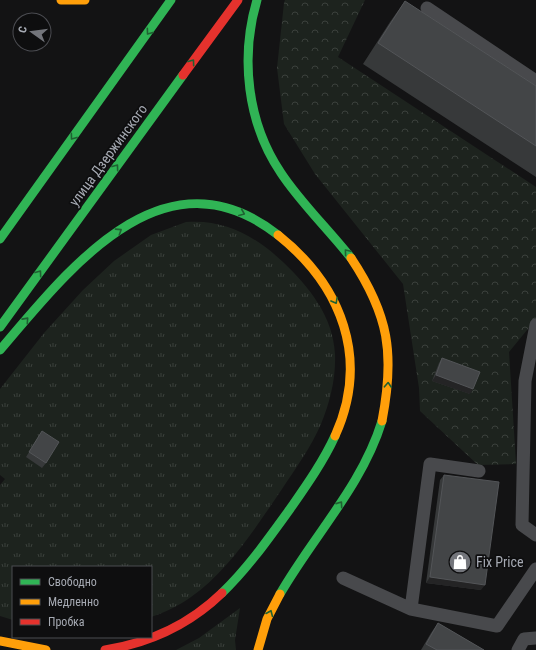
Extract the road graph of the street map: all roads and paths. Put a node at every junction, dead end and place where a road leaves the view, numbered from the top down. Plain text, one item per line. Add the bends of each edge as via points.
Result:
1 (61, 0) edge
2 (85, 0) edge
3 (171, 0) edge
4 (238, 0) edge
5 (257, 0) edge
6 (427, 8) dead end
7 (536, 81) edge
8 (0, 239) edge
9 (536, 325) edge
10 (0, 327) edge
11 (0, 350) edge
12 (479, 471) dead end
13 (536, 535) edge
14 (536, 569) edge
15 (343, 578) dead end
16 (411, 609) junction
17 (536, 638) edge
18 (0, 641) edge
19 (46, 650) edge
20 (104, 650) edge
21 (258, 650) edge
22 (518, 650) edge

1 - 2 main road
3 -> 8 main road
10 -> 4 main road, улица Дзержинского
21 -> 5 main road via 271,609 362,472 375,445 385,417 389,389 389,359 386,332 368,282 351,257 288,182 265,143 256,116 249,80 250,30
6 - 7 lane
9 - 13 lane via 525,381 522,525
11 -> 20 main road via 65,277 98,245 152,213 179,204 206,204 226,208 262,224 288,242 309,264 327,286 342,312 350,342 352,371 349,399 339,429 325,458 299,496 263,546 215,600 190,619 165,633 140,643
12 - 16 lane via 430,464
14 - 16 lane via 497,626
15 - 16 lane
17 - 22 lane via 524,639
18 - 19 main road

